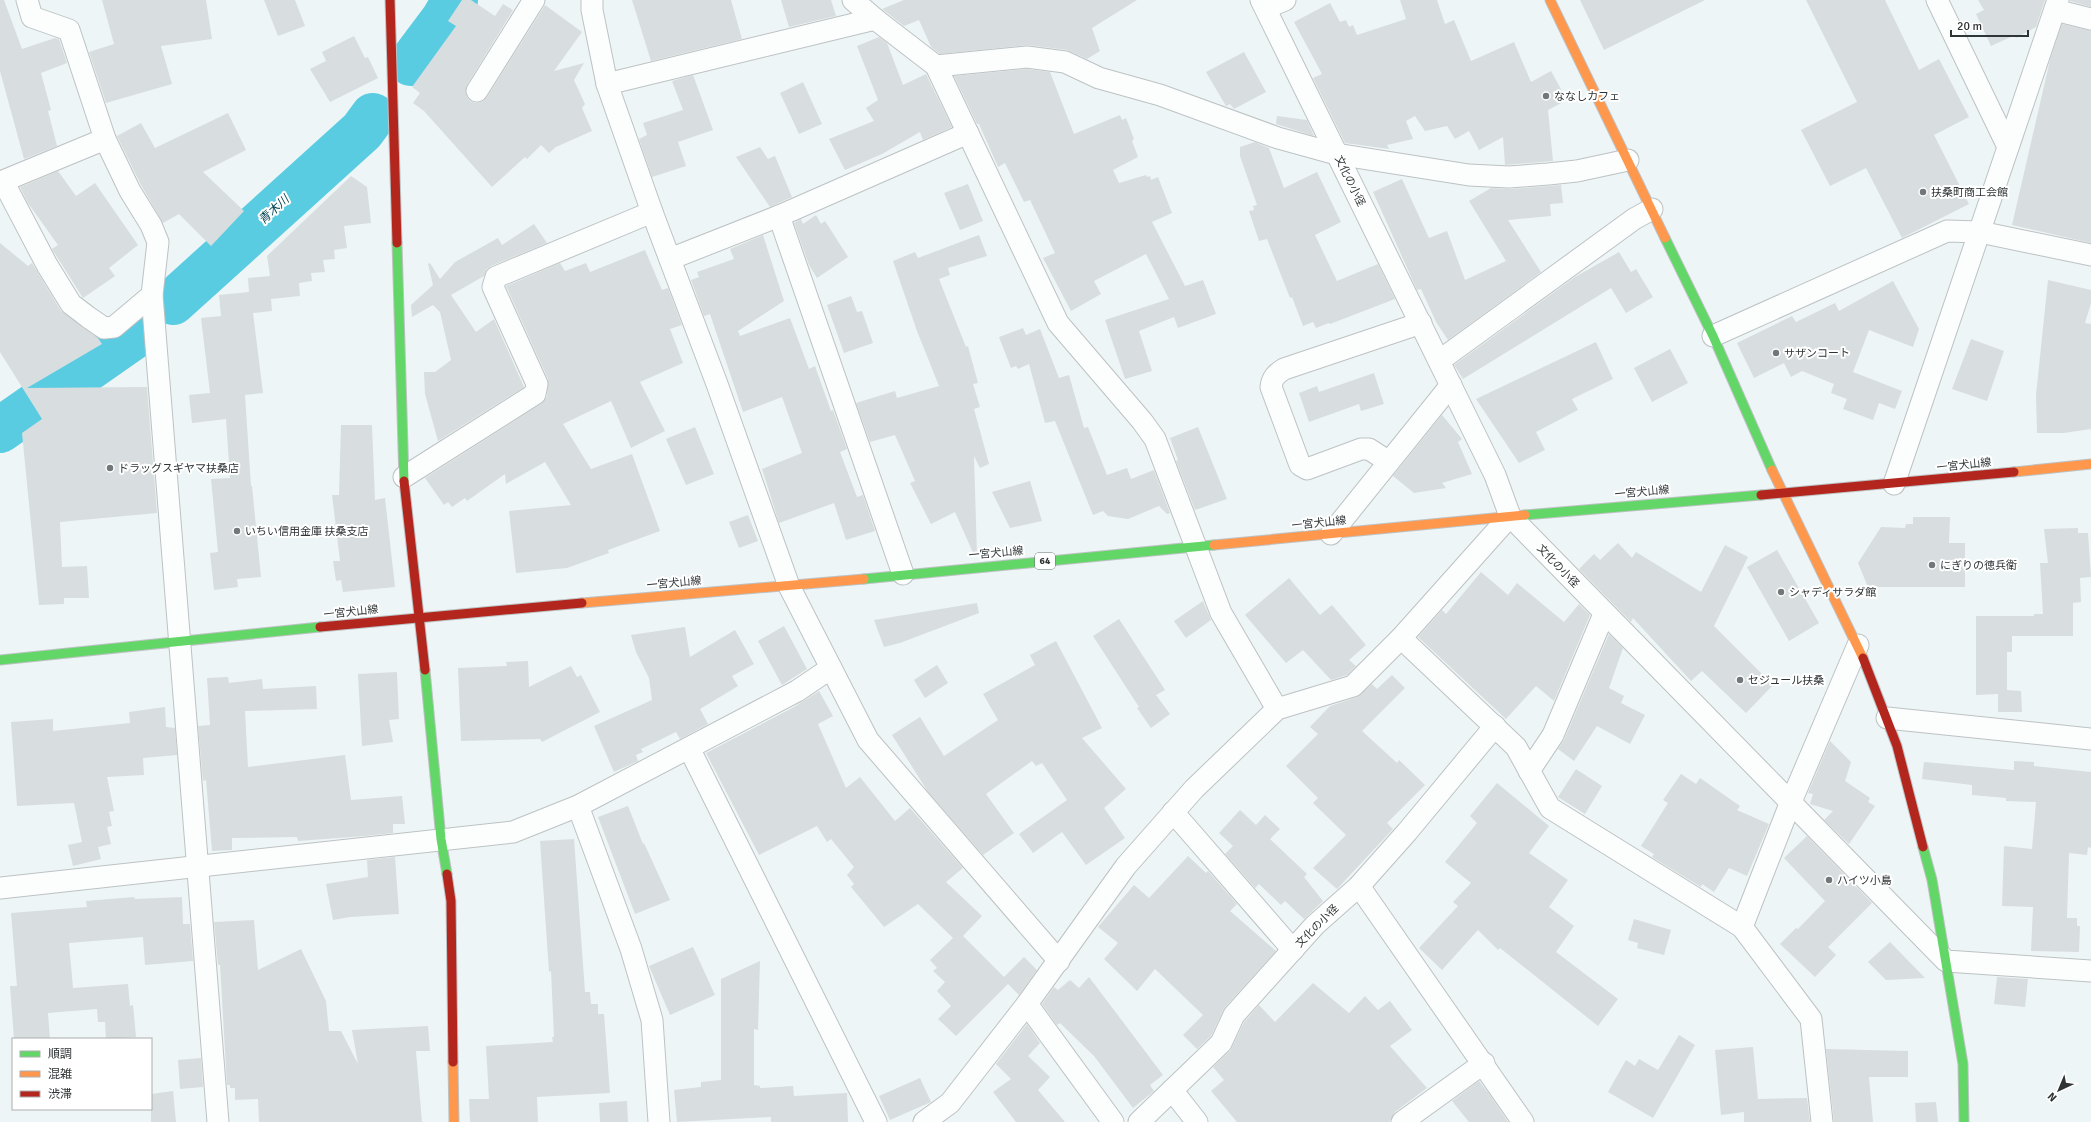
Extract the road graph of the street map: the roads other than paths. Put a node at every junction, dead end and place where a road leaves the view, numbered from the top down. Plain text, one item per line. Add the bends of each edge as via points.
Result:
1 (27, 0) edge
2 (390, 0) edge
3 (534, 0) edge
4 (592, 0) edge
5 (853, 0) edge
6 (1285, 0) edge
7 (1550, 0) edge
8 (1937, 0) edge
9 (1264, 4) edge
10 (2056, 5) edge
11 (875, 19) junction
12 (2091, 19) edge
13 (936, 66) junction
14 (607, 84) junction
15 (477, 91) dead end
16 (968, 133) junction
17 (106, 138) junction
18 (2008, 147) junction
19 (1336, 154) junction
20 (1628, 160) junction
21 (1, 180) edge
22 (1652, 209) junction
23 (652, 212) junction
24 (779, 216) junction
25 (1980, 232) junction
26 (2091, 255) edge
27 (670, 259) junction
28 (152, 295) junction
29 (1421, 323) junction
30 (1713, 336) junction
31 (1439, 361) junction
32 (1450, 385) junction
33 (1389, 462) junction
34 (2091, 464) edge
35 (404, 477) junction
36 (1894, 484) junction
37 (1782, 492) junction
38 (1510, 516) junction
39 (1331, 534) junction
40 (1196, 547) junction
41 (902, 574) junction
42 (789, 586) junction
43 (1604, 614) junction
44 (420, 617) junction
45 (1401, 638) junction
46 (179, 642) junction
47 (1858, 645) junction
48 (0, 660) edge
49 (831, 668) junction
50 (1277, 709) junction
51 (1887, 718) junction
52 (1495, 726) junction
53 (2091, 739) edge
54 (690, 748) junction
55 (1529, 771) junction
56 (1790, 804) junction
57 (578, 806) junction
58 (1173, 812) junction
59 (441, 840) junction
60 (197, 867) junction
61 (1359, 886) junction
62 (0, 888) edge
63 (1742, 927) junction
64 (1293, 950) junction
65 (1058, 961) junction
66 (1946, 961) junction
67 (2091, 971) edge
68 (1027, 1004) junction
69 (1484, 1064) junction
70 (1172, 1090) junction
71 (218, 1122) edge
72 (454, 1122) edge
73 (659, 1122) edge
74 (876, 1122) edge
75 (924, 1122) edge
76 (1114, 1122) edge
77 (1139, 1122) edge
78 (1197, 1122) edge
79 (1402, 1122) edge
80 (1523, 1122) edge
81 (1822, 1122) edge
82 (1964, 1122) edge

1 - 17 street via 32,17 69,30
2 - 35 street
3 - 15 street
4 - 14 street
5 - 11 street
6 - 9 street
7 - 20 street
8 - 18 street
9 - 19 street, 文化の小径
10 - 12 street
10 - 18 street
11 - 13 street
11 - 14 street
13 - 16 street
13 - 19 street via 1027,57 1065,62 1099,78 1160,95 1278,138
14 - 23 street
16 - 24 street
16 - 40 street via 1058,323 1142,420 1155,440
17 - 21 street
17 - 28 street via 130,191 151,225 158,242
18 - 25 street
19 - 20 street via 1469,175 1509,177 1577,171
19 - 29 street, 文化の小径
20 - 22 street
21 - 28 street via 71,304 88,317 104,328 114,327
22 - 30 street
22 - 31 street via 1634,219
23 - 27 street
23 - 35 street via 496,277 493,287 537,384 534,394
24 - 27 street
24 - 41 street
25 - 26 street
25 - 30 street via 1947,231
25 - 36 street
27 - 42 street
28 - 46 street
29 - 31 street, 文化の小径
29 - 33 street via 1284,369 1277,373 1272,381 1271,387 1300,465 1307,469 1361,449 1369,449
30 - 37 street
31 - 32 street, 文化の小径
32 - 33 street
32 - 38 street, 文化の小径 via 1494,475
33 - 39 street
34 - 36 street, 一宮犬山線 / 64
35 - 44 street
36 - 37 street, 一宮犬山線 / 64
37 - 38 street, 一宮犬山線 / 64
37 - 47 street
38 - 39 street, 一宮犬山線 / 64
38 - 43 street, 文化の小径
38 - 45 street
39 - 40 street, 一宮犬山線 / 64
40 - 41 street, 一宮犬山線 / 64
40 - 50 street via 1221,613
41 - 42 street, 一宮犬山線 / 64
42 - 44 street, 一宮犬山線 / 64
42 - 49 street
43 - 55 street via 1553,735
43 - 56 street, 文化の小径
44 - 46 street, 一宮犬山線 / 64
44 - 59 street
45 - 50 street via 1353,686
45 - 52 street
46 - 48 street, 一宮犬山線 / 64
46 - 60 street
47 - 51 street
47 - 56 street
49 - 54 street via 796,691
49 - 65 street via 868,740
50 - 58 street
51 - 53 street
51 - 66 street via 1897,746 1932,880
52 - 55 street via 1516,747
52 - 61 street, 文化の小径 via 1408,832
54 - 57 street
54 - 74 street
55 - 63 street via 1550,808
56 - 63 street
56 - 66 street, 文化の小径
57 - 59 street via 513,832
57 - 73 street via 631,949 652,1020
58 - 64 street
58 - 65 street via 1126,866
59 - 60 street
59 - 72 street via 451,901
60 - 62 street
60 - 71 street
61 - 64 street, 文化の小径 via 1315,925
61 - 69 street
63 - 81 street via 1811,1020
64 - 70 street, 文化の小径 via 1234,1015 1221,1043
65 - 68 street
66 - 67 street
66 - 82 street via 1963,1064
68 - 75 street via 950,1103
68 - 76 street
69 - 79 street
69 - 80 street
70 - 77 street, 文化の小径
70 - 78 street

